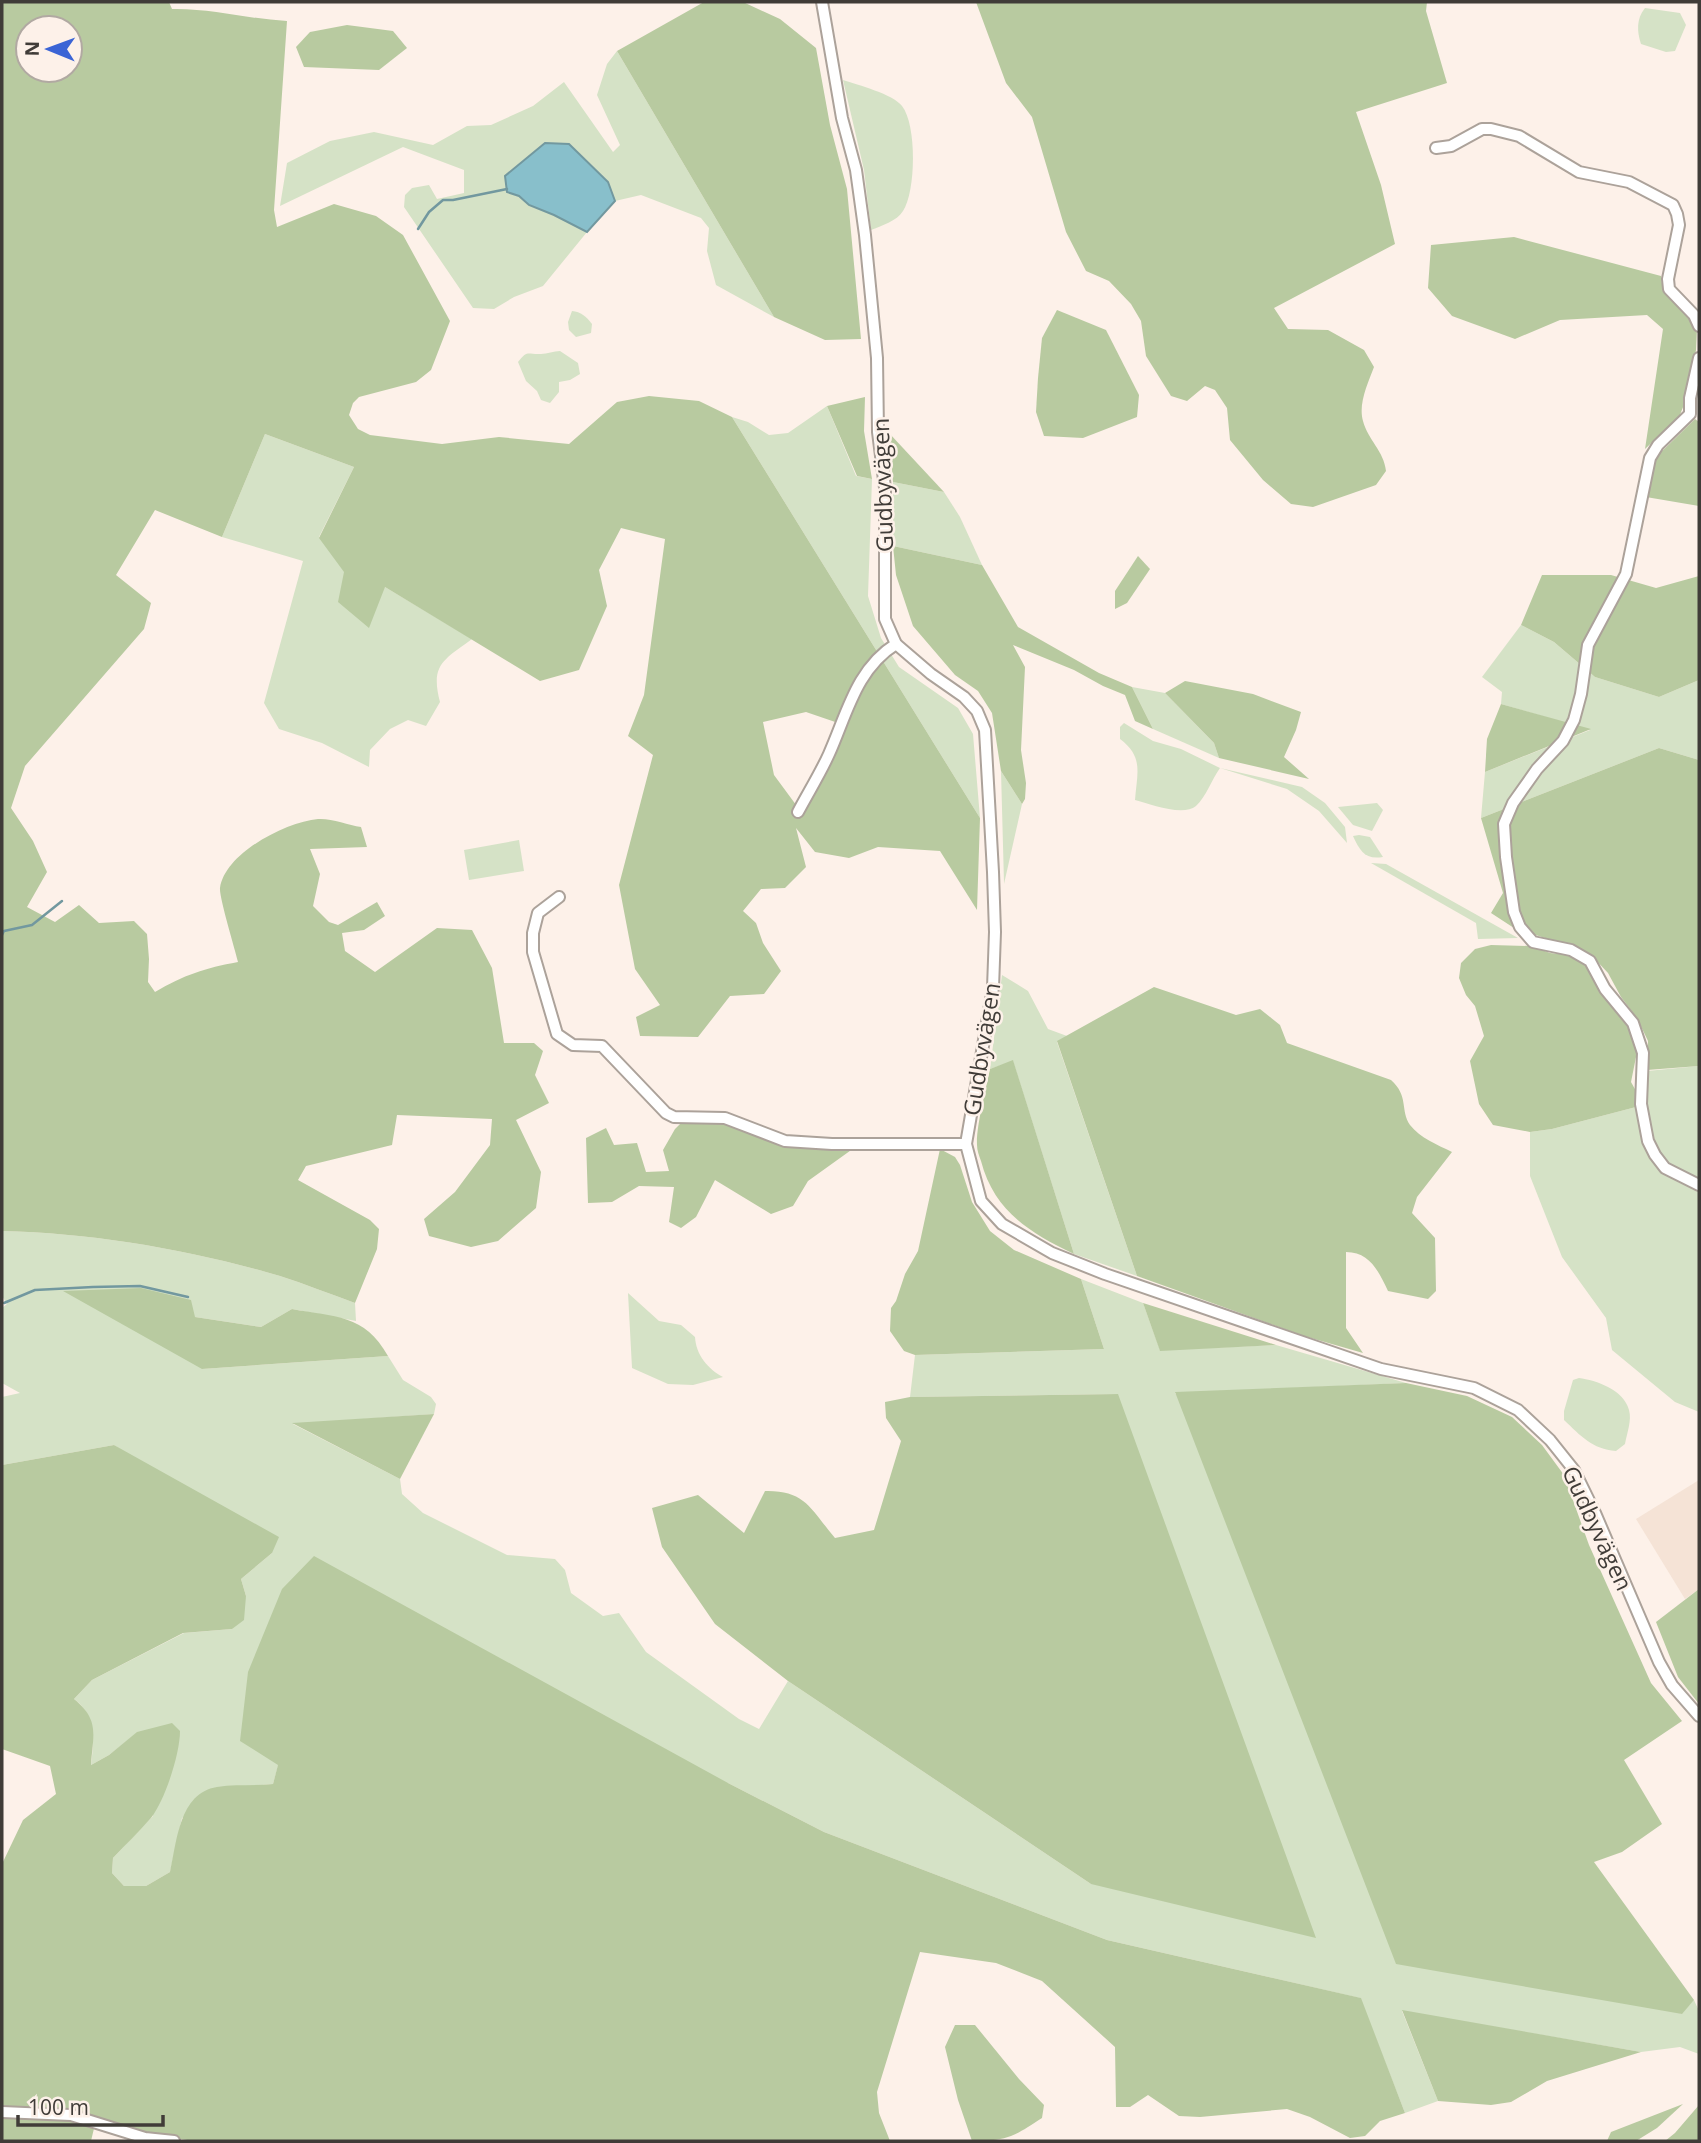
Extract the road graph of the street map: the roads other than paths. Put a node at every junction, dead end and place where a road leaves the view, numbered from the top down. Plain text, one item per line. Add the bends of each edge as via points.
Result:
1 (822, 2) edge
2 (1436, 148) dead end
3 (1699, 326) edge
4 (1699, 358) edge
5 (1695, 412) edge
6 (895, 644) junction
7 (798, 812) dead end
8 (559, 897) dead end
9 (966, 1144) junction
10 (1699, 1185) edge
11 (1699, 1717) edge
12 (2, 2112) edge
13 (174, 2141) edge

1 - 6 street, Gudbyvägen via 865,235 885,488 885,619
2 - 3 street via 1491,129 1519,136 1579,172 1629,182 1673,205 1679,225 1669,289
4 - 5 street via 1690,398
5 - 10 street via 1650,458 1626,574 1587,645 1574,720 1563,741 1513,803 1504,824 1514,912 1520,927 1533,942 1571,950 1590,961 1639,1038 1643,1053 1641,1104 1648,1141 1665,1168
6 - 7 street via 854,690 829,754
6 - 9 street, Gudbyvägen via 964,697 985,730 995,932 993,988
8 - 9 street via 538,913 533,943 557,1034 572,1045 602,1046 666,1113 725,1118 785,1140
9 - 11 street, Gudbyvägen via 981,1201 1002,1224 1052,1253 1381,1369 1474,1388 1518,1410 1574,1470 1659,1662
12 - 13 street via 71,2115 145,2138

